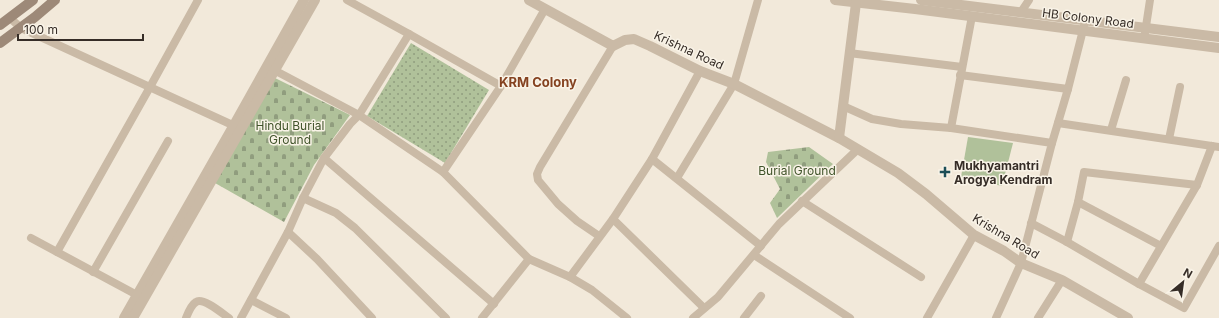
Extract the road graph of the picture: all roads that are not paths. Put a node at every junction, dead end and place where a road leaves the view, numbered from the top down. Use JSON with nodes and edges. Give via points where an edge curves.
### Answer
{"nodes":[{"id":1,"x":33,"y":0,"type":"edge"},
{"id":2,"x":55,"y":0,"type":"edge"},
{"id":3,"x":198,"y":0,"type":"edge"},
{"id":4,"x":304,"y":0,"type":"edge"},
{"id":5,"x":314,"y":0,"type":"edge"},
{"id":6,"x":347,"y":0,"type":"edge"},
{"id":7,"x":529,"y":0,"type":"edge"},
{"id":8,"x":758,"y":0,"type":"edge"},
{"id":9,"x":842,"y":0,"type":"edge"},
{"id":10,"x":921,"y":0,"type":"edge"},
{"id":11,"x":1029,"y":0,"type":"edge"},
{"id":12,"x":1150,"y":0,"type":"edge"},
{"id":13,"x":856,"y":3,"type":"junction"},
{"id":14,"x":545,"y":10,"type":"junction"},
{"id":15,"x":1021,"y":12,"type":"junction"},
{"id":16,"x":972,"y":16,"type":"junction"},
{"id":17,"x":10,"y":18,"type":"junction"},
{"id":18,"x":0,"y":25,"type":"edge"},
{"id":19,"x":1084,"y":25,"type":"junction"},
{"id":20,"x":21,"y":28,"type":"junction"},
{"id":21,"x":1145,"y":33,"type":"junction"},
{"id":22,"x":409,"y":34,"type":"junction"},
{"id":23,"x":1219,"y":37,"type":"edge"},
{"id":24,"x":0,"y":43,"type":"edge"},
{"id":25,"x":614,"y":46,"type":"junction"},
{"id":26,"x":1219,"y":48,"type":"edge"},
{"id":27,"x":849,"y":53,"type":"junction"},
{"id":28,"x":274,"y":70,"type":"junction"},
{"id":29,"x":700,"y":71,"type":"junction"},
{"id":30,"x":961,"y":71,"type":"junction"},
{"id":31,"x":1126,"y":80,"type":"dead end"},
{"id":32,"x":734,"y":84,"type":"junction"},
{"id":33,"x":501,"y":86,"type":"junction"},
{"id":34,"x":1180,"y":87,"type":"dead end"},
{"id":35,"x":150,"y":88,"type":"junction"},
{"id":36,"x":1068,"y":89,"type":"junction"},
{"id":37,"x":842,"y":106,"type":"junction"},
{"id":38,"x":359,"y":115,"type":"junction"},
{"id":39,"x":1058,"y":122,"type":"junction"},
{"id":40,"x":237,"y":127,"type":"junction"},
{"id":41,"x":951,"y":128,"type":"junction"},
{"id":42,"x":1112,"y":130,"type":"junction"},
{"id":43,"x":839,"y":138,"type":"junction"},
{"id":44,"x":1169,"y":140,"type":"junction"},
{"id":45,"x":168,"y":141,"type":"dead end"},
{"id":46,"x":1052,"y":143,"type":"junction"},
{"id":47,"x":1216,"y":147,"type":"edge"},
{"id":48,"x":858,"y":149,"type":"junction"},
{"id":49,"x":324,"y":158,"type":"junction"},
{"id":50,"x":652,"y":158,"type":"junction"},
{"id":51,"x":443,"y":172,"type":"junction"},
{"id":52,"x":677,"y":178,"type":"junction"},
{"id":53,"x":1196,"y":185,"type":"junction"},
{"id":54,"x":303,"y":198,"type":"junction"},
{"id":55,"x":802,"y":201,"type":"junction"},
{"id":56,"x":1078,"y":202,"type":"junction"},
{"id":57,"x":613,"y":219,"type":"junction"},
{"id":58,"x":1031,"y":223,"type":"junction"},
{"id":59,"x":288,"y":232,"type":"junction"},
{"id":60,"x":974,"y":235,"type":"junction"},
{"id":61,"x":600,"y":236,"type":"junction"},
{"id":62,"x":31,"y":238,"type":"dead end"},
{"id":63,"x":1067,"y":242,"type":"junction"},
{"id":64,"x":761,"y":246,"type":"junction"},
{"id":65,"x":1161,"y":246,"type":"junction"},
{"id":66,"x":1219,"y":246,"type":"edge"},
{"id":67,"x":57,"y":252,"type":"junction"},
{"id":68,"x":754,"y":255,"type":"junction"},
{"id":69,"x":529,"y":259,"type":"junction"},
{"id":70,"x":1021,"y":263,"type":"junction"},
{"id":71,"x":93,"y":272,"type":"junction"},
{"id":72,"x":570,"y":277,"type":"junction"},
{"id":73,"x":921,"y":277,"type":"dead end"},
{"id":74,"x":1062,"y":280,"type":"junction"},
{"id":75,"x":1138,"y":284,"type":"junction"},
{"id":76,"x":137,"y":295,"type":"junction"},
{"id":77,"x":761,"y":296,"type":"dead end"},
{"id":78,"x":251,"y":300,"type":"junction"},
{"id":79,"x":494,"y":304,"type":"junction"},
{"id":80,"x":704,"y":308,"type":"junction"},
{"id":81,"x":124,"y":318,"type":"edge"},
{"id":82,"x":133,"y":318,"type":"edge"},
{"id":83,"x":186,"y":318,"type":"edge"},
{"id":84,"x":229,"y":318,"type":"edge"},
{"id":85,"x":241,"y":318,"type":"edge"},
{"id":86,"x":286,"y":318,"type":"edge"},
{"id":87,"x":372,"y":318,"type":"edge"},
{"id":88,"x":446,"y":318,"type":"edge"},
{"id":89,"x":482,"y":318,"type":"edge"},
{"id":90,"x":627,"y":318,"type":"edge"},
{"id":91,"x":693,"y":318,"type":"edge"},
{"id":92,"x":744,"y":318,"type":"edge"},
{"id":93,"x":850,"y":318,"type":"edge"},
{"id":94,"x":927,"y":318,"type":"edge"},
{"id":95,"x":996,"y":318,"type":"edge"},
{"id":96,"x":1038,"y":318,"type":"edge"},
{"id":97,"x":1128,"y":318,"type":"edge"}],
"edges":[{"from":1,"to":17,"type":"main road"},
{"from":2,"to":20,"type":"main road"},
{"from":3,"to":35,"type":"street"},
{"from":4,"to":40,"type":"street"},
{"from":5,"to":28,"type":"street"},
{"from":6,"to":22,"type":"street"},
{"from":7,"to":14,"type":"street"},
{"from":8,"to":32,"type":"street"},
{"from":9,"to":13,"type":"street","name":"HB Colony Road"},
{"from":10,"to":15,"type":"street"},
{"from":11,"to":15,"type":"street"},
{"from":12,"to":21,"type":"street"},
{"from":13,"to":16,"type":"street","name":"HB Colony Road"},
{"from":13,"to":27,"type":"street"},
{"from":14,"to":25,"type":"street"},
{"from":14,"to":33,"type":"street"},
{"from":15,"to":19,"type":"street"},
{"from":16,"to":19,"type":"street","name":"HB Colony Road"},
{"from":16,"to":30,"type":"street"},
{"from":17,"to":18,"type":"main road"},
{"from":17,"to":20,"type":"street"},
{"from":19,"to":21,"type":"street","name":"HB Colony Road"},
{"from":19,"to":36,"type":"street"},
{"from":20,"to":24,"type":"main road"},
{"from":20,"to":35,"type":"street"},
{"from":21,"to":23,"type":"street"},
{"from":21,"to":26,"type":"street","name":"HB Colony Road"},
{"from":22,"to":33,"type":"street"},
{"from":22,"to":38,"type":"street"},
{"from":25,"to":29,"type":"street","name":"Krishna Road","via":[[625,40],[634,39]]},
{"from":25,"to":61,"type":"street","via":[[537,174],[538,180],[558,204],[577,221]]},
{"from":27,"to":30,"type":"street"},
{"from":27,"to":37,"type":"street"},
{"from":28,"to":38,"type":"street"},
{"from":28,"to":40,"type":"street"},
{"from":29,"to":32,"type":"street","name":"Krishna Road"},
{"from":29,"to":50,"type":"street"},
{"from":30,"to":36,"type":"street"},
{"from":30,"to":41,"type":"street"},
{"from":31,"to":42,"type":"street"},
{"from":32,"to":43,"type":"street","name":"Krishna Road"},
{"from":32,"to":52,"type":"street"},
{"from":33,"to":51,"type":"street"},
{"from":34,"to":44,"type":"street"},
{"from":35,"to":40,"type":"street"},
{"from":35,"to":67,"type":"street"},
{"from":36,"to":39,"type":"street"},
{"from":37,"to":41,"type":"street","via":[[872,119]]},
{"from":37,"to":43,"type":"street"},
{"from":38,"to":49,"type":"street"},
{"from":38,"to":51,"type":"street"},
{"from":39,"to":42,"type":"street"},
{"from":39,"to":46,"type":"street"},
{"from":40,"to":76,"type":"street"},
{"from":40,"to":82,"type":"street"},
{"from":41,"to":46,"type":"street"},
{"from":42,"to":44,"type":"street"},
{"from":43,"to":48,"type":"street","name":"Krishna Road"},
{"from":44,"to":47,"type":"street"},
{"from":45,"to":71,"type":"street"},
{"from":46,"to":58,"type":"street"},
{"from":47,"to":53,"type":"street"},
{"from":48,"to":55,"type":"street"},
{"from":48,"to":60,"type":"street","name":"Krishna Road","via":[[898,173]]},
{"from":49,"to":54,"type":"street"},
{"from":49,"to":79,"type":"street"},
{"from":50,"to":52,"type":"street"},
{"from":50,"to":57,"type":"street"},
{"from":51,"to":69,"type":"street"},
{"from":52,"to":64,"type":"street"},
{"from":53,"to":56,"type":"street","via":[[1084,172]]},
{"from":53,"to":65,"type":"street"},
{"from":54,"to":59,"type":"street"},
{"from":54,"to":88,"type":"street","via":[[336,213],[355,228]]},
{"from":55,"to":64,"type":"street"},
{"from":55,"to":73,"type":"street"},
{"from":56,"to":63,"type":"street"},
{"from":56,"to":65,"type":"street"},
{"from":57,"to":61,"type":"street"},
{"from":57,"to":80,"type":"street"},
{"from":58,"to":63,"type":"street"},
{"from":58,"to":70,"type":"street"},
{"from":59,"to":78,"type":"street"},
{"from":59,"to":87,"type":"street"},
{"from":60,"to":70,"type":"street","name":"Krishna Road"},
{"from":60,"to":94,"type":"street"},
{"from":61,"to":72,"type":"street"},
{"from":62,"to":67,"type":"street"},
{"from":63,"to":75,"type":"street"},
{"from":64,"to":68,"type":"street"},
{"from":65,"to":75,"type":"street"},
{"from":66,"to":75,"type":"street","via":[[1184,308]]},
{"from":67,"to":71,"type":"street"},
{"from":68,"to":80,"type":"street","via":[[718,297]]},
{"from":68,"to":93,"type":"street"},
{"from":69,"to":72,"type":"street"},
{"from":69,"to":79,"type":"street"},
{"from":70,"to":74,"type":"street","name":"Krishna Road"},
{"from":70,"to":95,"type":"street"},
{"from":71,"to":76,"type":"street"},
{"from":72,"to":90,"type":"street","via":[[592,290]]},
{"from":74,"to":96,"type":"street"},
{"from":74,"to":97,"type":"street","name":"Krishna Road"},
{"from":76,"to":81,"type":"street"},
{"from":77,"to":92,"type":"street"},
{"from":78,"to":85,"type":"street"},
{"from":78,"to":86,"type":"street"},
{"from":79,"to":89,"type":"street"},
{"from":80,"to":91,"type":"street"},
{"from":83,"to":84,"type":"street","via":[[198,300]]}]}
